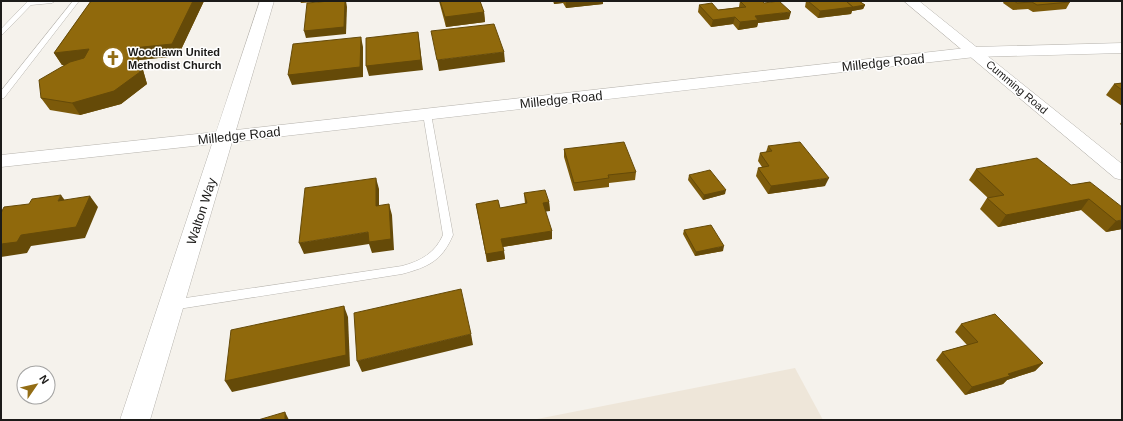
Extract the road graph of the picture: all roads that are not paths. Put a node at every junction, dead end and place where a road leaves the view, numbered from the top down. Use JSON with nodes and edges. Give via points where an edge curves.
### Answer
{"nodes":[{"id":1,"x":52,"y":1,"type":"edge"},
{"id":2,"x":76,"y":1,"type":"edge"},
{"id":3,"x":267,"y":1,"type":"edge"},
{"id":4,"x":912,"y":1,"type":"edge"},
{"id":5,"x":30,"y":2,"type":"edge"},
{"id":6,"x":1,"y":33,"type":"edge"},
{"id":7,"x":1122,"y":48,"type":"edge"},
{"id":8,"x":975,"y":52,"type":"junction"},
{"id":9,"x":1,"y":96,"type":"edge"},
{"id":10,"x":427,"y":114,"type":"junction"},
{"id":11,"x":224,"y":137,"type":"junction"},
{"id":12,"x":1,"y":161,"type":"edge"},
{"id":13,"x":1122,"y":174,"type":"edge"},
{"id":14,"x":171,"y":305,"type":"junction"},
{"id":15,"x":134,"y":420,"type":"edge"}],
"edges":[{"from":1,"to":5,"type":"lane"},
{"from":2,"to":9,"type":"lane"},
{"from":3,"to":11,"type":"street","name":"Walton Way"},
{"from":4,"to":8,"type":"street","name":"Cumming Road"},
{"from":5,"to":6,"type":"lane"},
{"from":7,"to":8,"type":"street","name":"Milledge Road"},
{"from":8,"to":10,"type":"street","name":"Milledge Road"},
{"from":8,"to":13,"type":"street","name":"Cumming Road"},
{"from":10,"to":11,"type":"street","name":"Milledge Road"},
{"from":10,"to":14,"type":"lane","via":[[448,235],[444,245],[434,256],[421,264],[402,270]]},
{"from":11,"to":12,"type":"street","name":"Milledge Road"},
{"from":11,"to":14,"type":"street","name":"Walton Way"},
{"from":14,"to":15,"type":"street","name":"Walton Way"}]}
